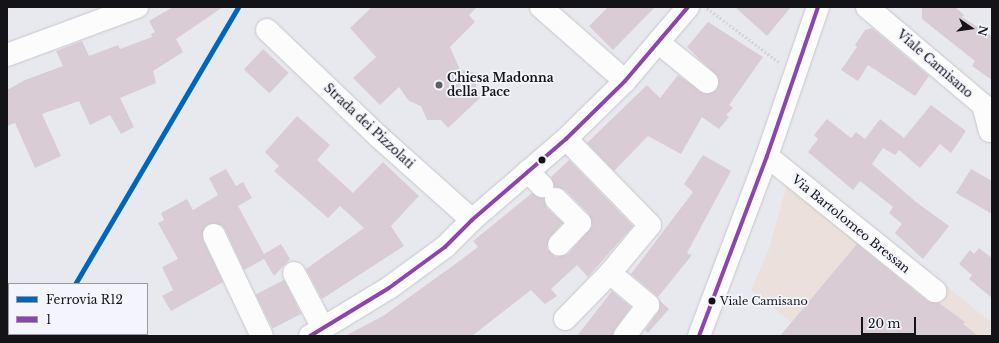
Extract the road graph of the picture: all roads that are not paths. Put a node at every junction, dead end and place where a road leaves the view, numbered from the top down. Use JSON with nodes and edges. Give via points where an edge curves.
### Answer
{"nodes":[{"id":1,"x":137,"y":7,"type":"edge"},
{"id":2,"x":541,"y":7,"type":"edge"},
{"id":3,"x":688,"y":7,"type":"edge"},
{"id":4,"x":818,"y":7,"type":"edge"},
{"id":5,"x":867,"y":7,"type":"edge"},
{"id":6,"x":267,"y":30,"type":"dead end"},
{"id":7,"x":659,"y":44,"type":"junction"},
{"id":8,"x":7,"y":55,"type":"edge"},
{"id":9,"x":625,"y":81,"type":"junction"},
{"id":10,"x":707,"y":82,"type":"dead end"},
{"id":11,"x":990,"y":131,"type":"dead end"},
{"id":12,"x":566,"y":139,"type":"junction"},
{"id":13,"x":767,"y":156,"type":"junction"},
{"id":14,"x":542,"y":185,"type":"junction"},
{"id":15,"x":472,"y":220,"type":"junction"},
{"id":16,"x":214,"y":235,"type":"dead end"},
{"id":17,"x":559,"y":246,"type":"dead end"},
{"id":18,"x":294,"y":273,"type":"dead end"},
{"id":19,"x":610,"y":273,"type":"junction"},
{"id":20,"x":935,"y":291,"type":"dead end"},
{"id":21,"x":565,"y":319,"type":"dead end"},
{"id":22,"x":316,"y":332,"type":"edge"},
{"id":23,"x":262,"y":336,"type":"edge"},
{"id":24,"x":625,"y":336,"type":"edge"},
{"id":25,"x":699,"y":336,"type":"edge"}],
"edges":[{"from":1,"to":8,"type":"street"},
{"from":2,"to":9,"type":"street"},
{"from":3,"to":7,"type":"street"},
{"from":4,"to":13,"type":"street"},
{"from":5,"to":11,"type":"street","name":"Viale Camisano","via":[[983,105]]},
{"from":6,"to":15,"type":"street","name":"Strada dei Pizzolati","via":[[378,136]]},
{"from":7,"to":9,"type":"street"},
{"from":7,"to":10,"type":"street"},
{"from":9,"to":12,"type":"street"},
{"from":12,"to":14,"type":"street"},
{"from":12,"to":19,"type":"street","via":[[650,225]]},
{"from":13,"to":20,"type":"street","name":"Via Bartolomeo Bressan"},
{"from":13,"to":25,"type":"street"},
{"from":14,"to":15,"type":"street"},
{"from":14,"to":17,"type":"street","via":[[580,223]]},
{"from":15,"to":22,"type":"street","via":[[445,247],[414,270]]},
{"from":16,"to":23,"type":"street"},
{"from":18,"to":22,"type":"street"},
{"from":19,"to":21,"type":"street"},
{"from":19,"to":24,"type":"street","via":[[648,305]]}]}
